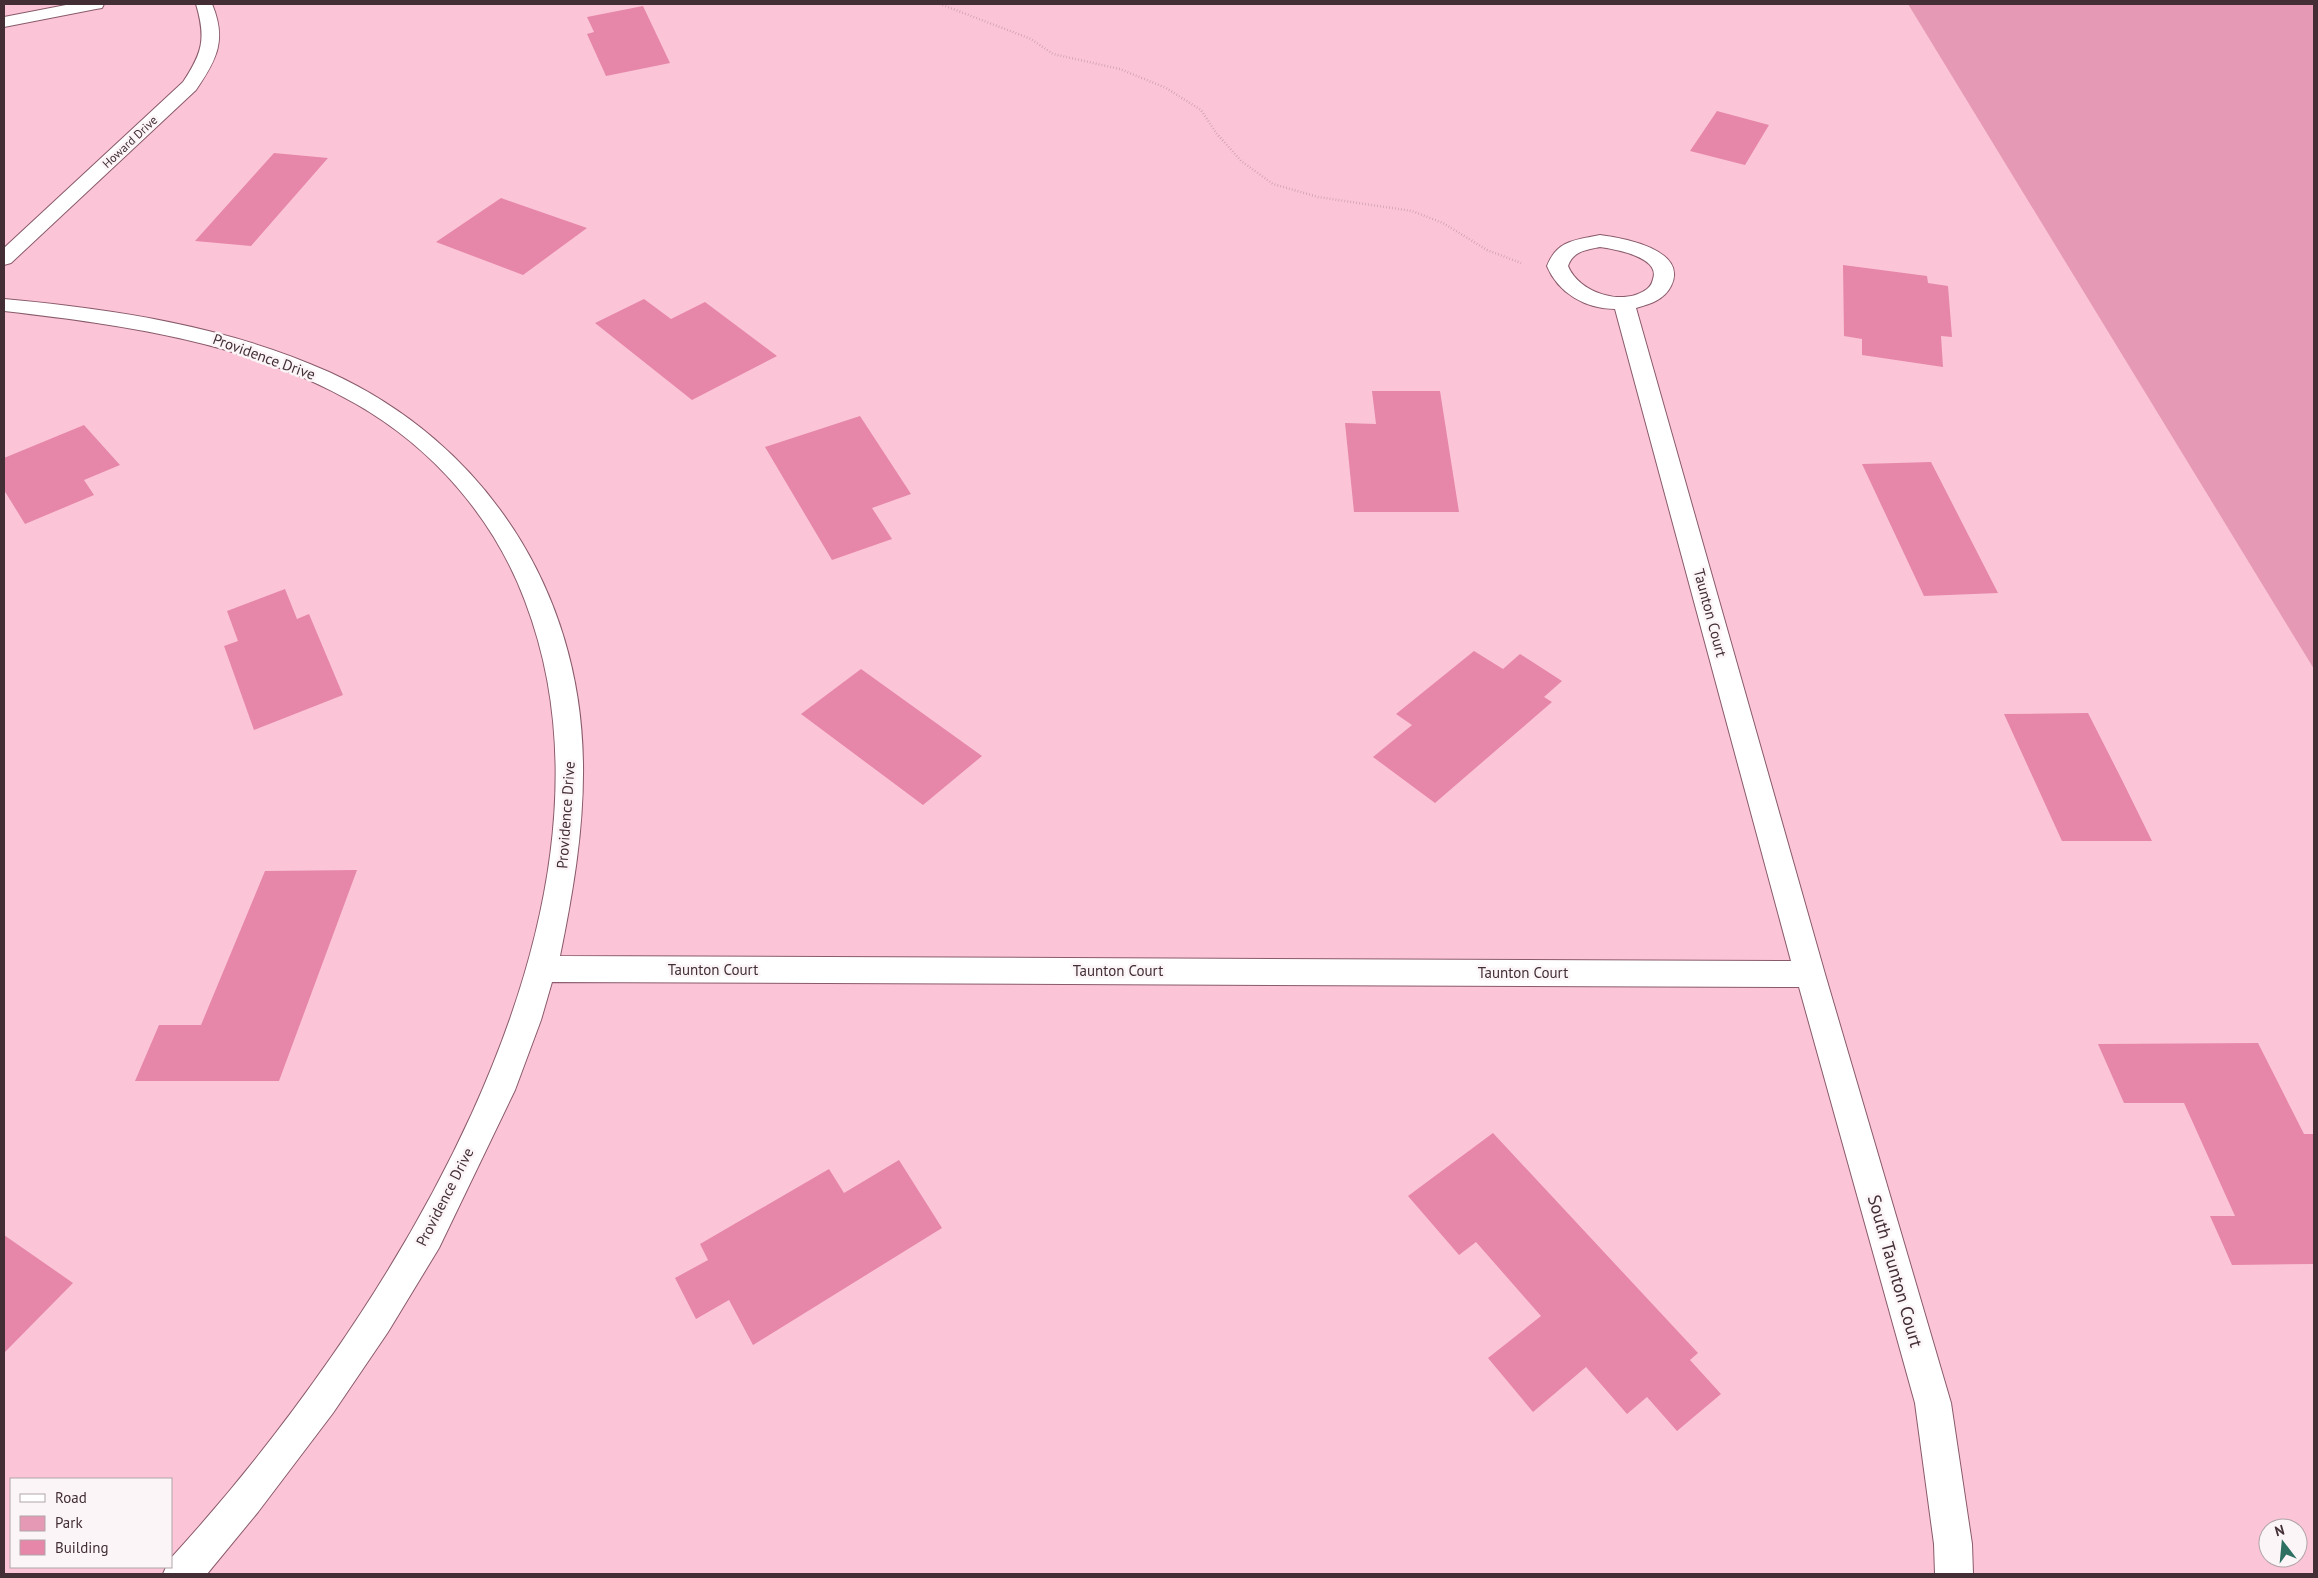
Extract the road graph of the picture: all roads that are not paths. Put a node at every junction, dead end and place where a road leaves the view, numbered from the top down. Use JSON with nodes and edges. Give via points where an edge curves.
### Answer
{"nodes":[{"id":1,"x":29,"y":4,"type":"edge"},
{"id":2,"x":96,"y":4,"type":"edge"},
{"id":3,"x":204,"y":4,"type":"edge"},
{"id":4,"x":4,"y":9,"type":"edge"},
{"id":5,"x":4,"y":22,"type":"edge"},
{"id":6,"x":4,"y":259,"type":"edge"},
{"id":7,"x":1624,"y":303,"type":"junction"},
{"id":8,"x":4,"y":305,"type":"edge"},
{"id":9,"x":542,"y":969,"type":"junction"},
{"id":10,"x":1810,"y":974,"type":"junction"},
{"id":11,"x":182,"y":1574,"type":"edge"},
{"id":12,"x":1954,"y":1574,"type":"edge"}],
"edges":[{"from":1,"to":4,"type":"street"},
{"from":2,"to":5,"type":"street"},
{"from":3,"to":6,"type":"street","name":"Howard Drive","via":[[214,38],[208,60],[190,86]]},
{"from":7,"to":7,"type":"street","via":[[1642,300],[1657,292],[1664,283],[1664,272],[1646,252],[1618,242],[1585,243],[1571,248],[1560,259],[1558,269],[1563,281],[1574,291],[1590,298]]},
{"from":7,"to":10,"type":"street","name":"Taunton Court"},
{"from":8,"to":9,"type":"street","name":"Providence Drive","via":[[162,326],[228,341],[301,367],[366,399],[423,440],[467,481],[509,537],[537,594],[562,678],[570,765],[564,864]]},
{"from":9,"to":10,"type":"street","name":"Taunton Court"},
{"from":9,"to":11,"type":"street","name":"Providence Drive","via":[[503,1080],[429,1234],[335,1382],[214,1539]]},
{"from":10,"to":12,"type":"street","name":"South Taunton Court","via":[[1933,1403],[1953,1544]]}]}
